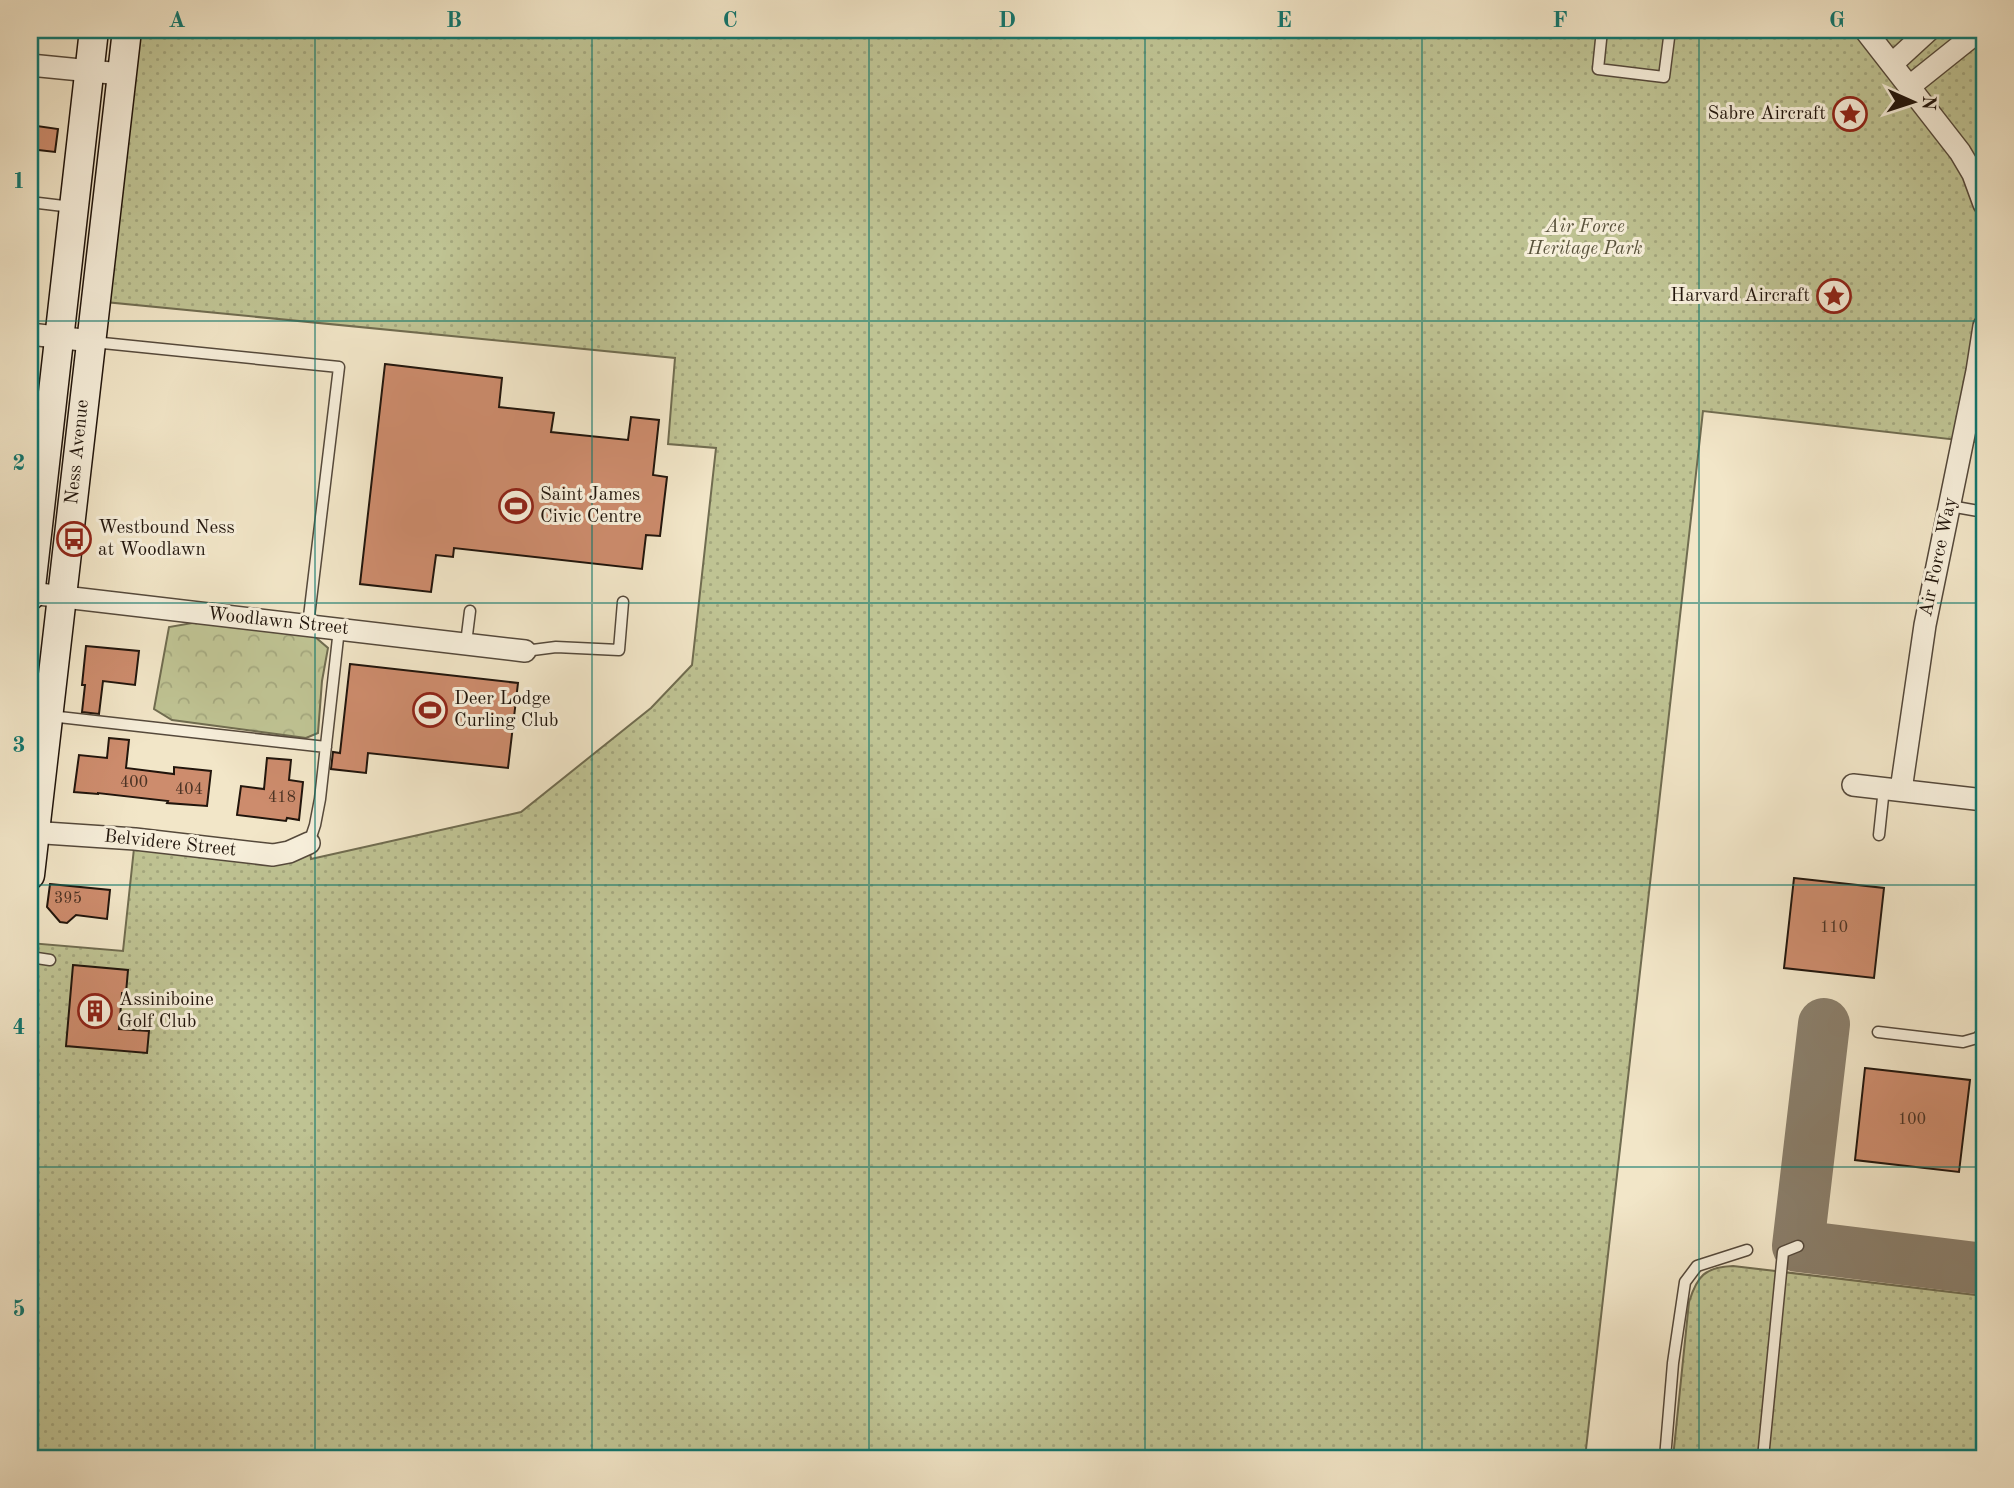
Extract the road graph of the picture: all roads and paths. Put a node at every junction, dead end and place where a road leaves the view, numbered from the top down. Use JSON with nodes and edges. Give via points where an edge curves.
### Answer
{"nodes":[{"id":1,"x":94,"y":30,"type":"edge"},
{"id":2,"x":127,"y":30,"type":"edge"},
{"id":3,"x":1602,"y":30,"type":"edge"},
{"id":4,"x":1670,"y":30,"type":"edge"},
{"id":5,"x":1865,"y":30,"type":"edge"},
{"id":6,"x":1929,"y":30,"type":"edge"},
{"id":7,"x":1980,"y":30,"type":"edge"},
{"id":8,"x":1892,"y":64,"type":"junction"},
{"id":9,"x":30,"y":65,"type":"edge"},
{"id":10,"x":90,"y":71,"type":"junction"},
{"id":11,"x":121,"y":74,"type":"junction"},
{"id":12,"x":1910,"y":86,"type":"junction"},
{"id":13,"x":30,"y":202,"type":"edge"},
{"id":14,"x":1984,"y":204,"type":"edge"},
{"id":15,"x":75,"y":208,"type":"junction"},
{"id":16,"x":1984,"y":326,"type":"edge"},
{"id":17,"x":30,"y":334,"type":"edge"},
{"id":18,"x":60,"y":338,"type":"junction"},
{"id":19,"x":91,"y":341,"type":"junction"},
{"id":20,"x":37,"y":474,"type":"edge"},
{"id":21,"x":1950,"y":506,"type":"junction"},
{"id":22,"x":1984,"y":512,"type":"edge"},
{"id":23,"x":30,"y":594,"type":"edge"},
{"id":24,"x":62,"y":598,"type":"junction"},
{"id":25,"x":623,"y":602,"type":"dead end"},
{"id":26,"x":470,"y":611,"type":"dead end"},
{"id":27,"x":308,"y":625,"type":"junction"},
{"id":28,"x":339,"y":629,"type":"junction"},
{"id":29,"x":466,"y":643,"type":"junction"},
{"id":30,"x":525,"y":651,"type":"joint"},
{"id":31,"x":48,"y":716,"type":"junction"},
{"id":32,"x":326,"y":747,"type":"junction"},
{"id":33,"x":1853,"y":785,"type":"dead end"},
{"id":34,"x":1892,"y":789,"type":"junction"},
{"id":35,"x":1984,"y":800,"type":"edge"},
{"id":36,"x":32,"y":832,"type":"edge"},
{"id":37,"x":1879,"y":835,"type":"dead end"},
{"id":38,"x":309,"y":843,"type":"joint"},
{"id":39,"x":30,"y":875,"type":"edge"},
{"id":40,"x":30,"y":957,"type":"edge"},
{"id":41,"x":50,"y":960,"type":"dead end"},
{"id":42,"x":1878,"y":1031,"type":"dead end"},
{"id":43,"x":1984,"y":1031,"type":"edge"},
{"id":44,"x":1798,"y":1246,"type":"dead end"},
{"id":45,"x":1746,"y":1250,"type":"dead end"},
{"id":46,"x":1665,"y":1458,"type":"edge"},
{"id":47,"x":1763,"y":1458,"type":"edge"}],
"edges":[{"from":1,"to":10,"type":"main road","name":"Ness Avenue"},
{"from":2,"to":11,"type":"main road","name":"Ness Avenue"},
{"from":3,"to":4,"type":"lane","via":[[1598,69],[1664,77]]},
{"from":5,"to":8,"type":"street"},
{"from":6,"to":8,"type":"street"},
{"from":7,"to":12,"type":"street"},
{"from":8,"to":12,"type":"street"},
{"from":9,"to":10,"type":"street"},
{"from":10,"to":11,"type":"street"},
{"from":10,"to":15,"type":"main road","name":"Ness Avenue"},
{"from":11,"to":19,"type":"main road","name":"Ness Avenue"},
{"from":12,"to":14,"type":"street","via":[[1960,152]]},
{"from":13,"to":15,"type":"lane"},
{"from":15,"to":18,"type":"main road","name":"Ness Avenue"},
{"from":16,"to":21,"type":"street","name":"Air Force Way"},
{"from":17,"to":18,"type":"street"},
{"from":18,"to":19,"type":"street"},
{"from":18,"to":20,"type":"main road","name":"Ness Avenue"},
{"from":19,"to":24,"type":"main road","name":"Ness Avenue"},
{"from":19,"to":27,"type":"lane","via":[[339,367]]},
{"from":20,"to":23,"type":"main road","name":"Ness Avenue"},
{"from":21,"to":22,"type":"lane"},
{"from":21,"to":34,"type":"street","name":"Air Force Way"},
{"from":23,"to":24,"type":"street","name":"Woodlawn Street"},
{"from":24,"to":27,"type":"street","name":"Woodlawn Street"},
{"from":24,"to":31,"type":"main road","name":"Ness Avenue"},
{"from":25,"to":30,"type":"lane","via":[[619,650],[556,647]]},
{"from":26,"to":29,"type":"lane"},
{"from":27,"to":28,"type":"street","name":"Woodlawn Street"},
{"from":28,"to":29,"type":"street","name":"Woodlawn Street"},
{"from":28,"to":32,"type":"lane"},
{"from":29,"to":30,"type":"street","name":"Woodlawn Street"},
{"from":31,"to":32,"type":"lane"},
{"from":31,"to":36,"type":"main road","name":"Ness Avenue"},
{"from":32,"to":38,"type":"lane"},
{"from":33,"to":34,"type":"street"},
{"from":34,"to":35,"type":"street"},
{"from":34,"to":37,"type":"lane"},
{"from":36,"to":38,"type":"street","name":"Belvidere Street","via":[[273,855]]},
{"from":36,"to":39,"type":"main road","name":"Ness Avenue"},
{"from":40,"to":41,"type":"lane"},
{"from":42,"to":43,"type":"lane","via":[[1964,1042]]},
{"from":44,"to":47,"type":"lane","via":[[1783,1252]]},
{"from":45,"to":46,"type":"lane","via":[[1697,1266],[1685,1282]]}]}
